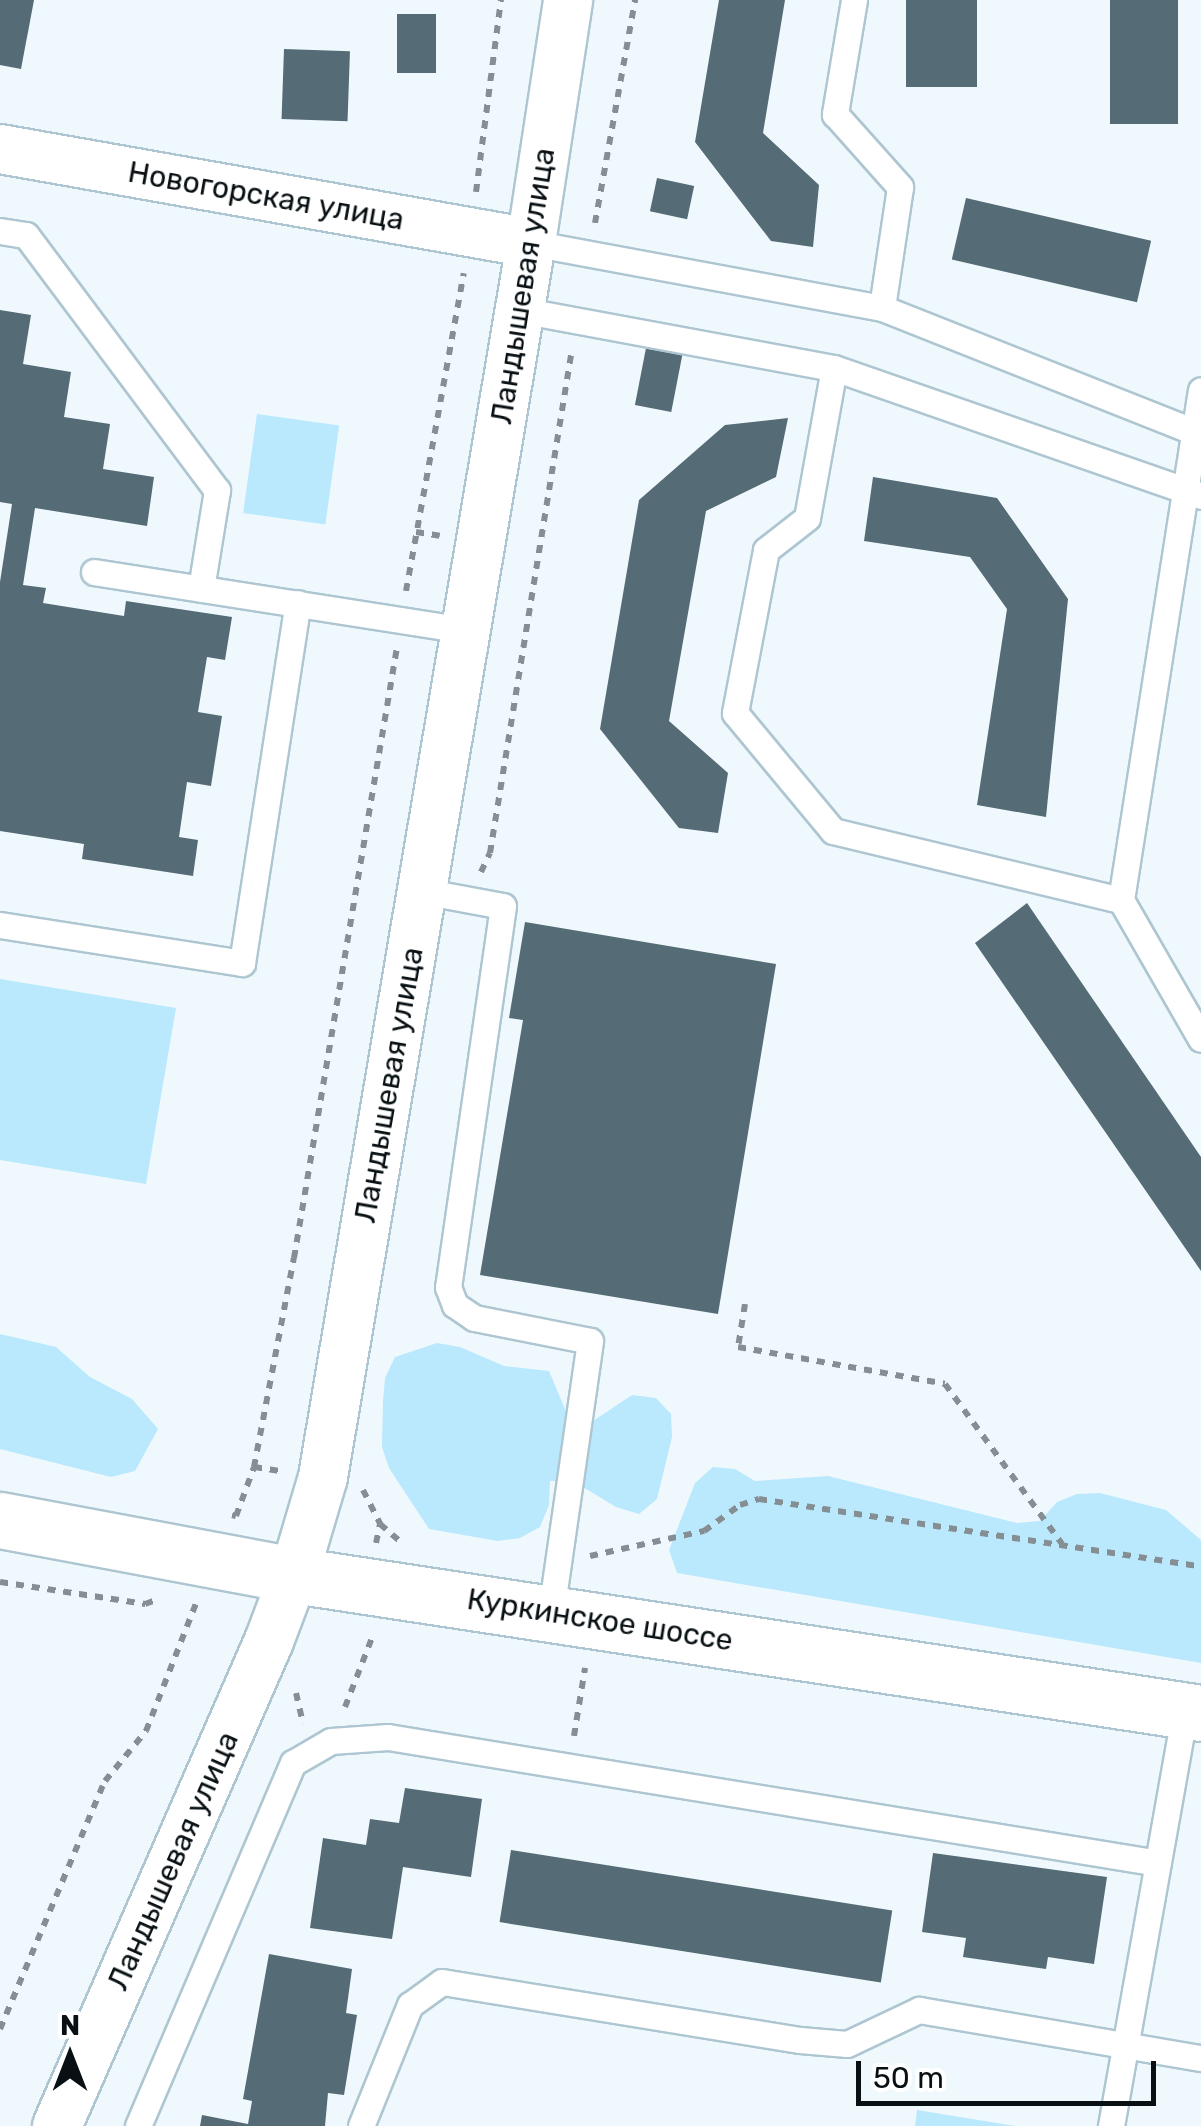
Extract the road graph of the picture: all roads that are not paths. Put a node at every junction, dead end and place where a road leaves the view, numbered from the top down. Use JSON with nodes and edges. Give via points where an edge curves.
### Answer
{"nodes":[{"id":1,"x":568,"y":0,"type":"edge"},
{"id":2,"x":854,"y":0,"type":"edge"},
{"id":3,"x":0,"y":149,"type":"edge"},
{"id":4,"x":0,"y":231,"type":"edge"},
{"id":5,"x":531,"y":243,"type":"junction"},
{"id":6,"x":882,"y":308,"type":"junction"},
{"id":7,"x":520,"y":310,"type":"junction"},
{"id":8,"x":834,"y":368,"type":"junction"},
{"id":9,"x":1201,"y":390,"type":"edge"},
{"id":10,"x":1199,"y":433,"type":"edge"},
{"id":11,"x":1194,"y":494,"type":"edge"},
{"id":12,"x":94,"y":572,"type":"dead end"},
{"id":13,"x":201,"y":589,"type":"junction"},
{"id":14,"x":298,"y":604,"type":"junction"},
{"id":15,"x":466,"y":630,"type":"junction"},
{"id":16,"x":422,"y":891,"type":"junction"},
{"id":17,"x":1121,"y":900,"type":"junction"},
{"id":18,"x":0,"y":925,"type":"edge"},
{"id":19,"x":1201,"y":1039,"type":"edge"},
{"id":20,"x":0,"y":1520,"type":"edge"},
{"id":21,"x":294,"y":1574,"type":"junction"},
{"id":22,"x":553,"y":1591,"type":"junction"},
{"id":23,"x":1193,"y":1712,"type":"edge"},
{"id":24,"x":1158,"y":1863,"type":"junction"},
{"id":25,"x":1125,"y":2045,"type":"junction"},
{"id":26,"x":1201,"y":2058,"type":"edge"},
{"id":27,"x":58,"y":2126,"type":"edge"},
{"id":28,"x":138,"y":2126,"type":"edge"},
{"id":29,"x":361,"y":2126,"type":"edge"},
{"id":30,"x":1111,"y":2126,"type":"edge"}],
"edges":[{"from":1,"to":5,"type":"street","name":"Ландышевая улица"},
{"from":2,"to":6,"type":"lane","via":[[835,114],[900,187]]},
{"from":3,"to":5,"type":"street","name":"Новогорская улица"},
{"from":4,"to":13,"type":"lane","via":[[26,235],[217,490]]},
{"from":5,"to":6,"type":"lane"},
{"from":5,"to":7,"type":"street","name":"Ландышевая улица"},
{"from":6,"to":10,"type":"lane"},
{"from":7,"to":8,"type":"lane"},
{"from":7,"to":15,"type":"street","name":"Ландышевая улица"},
{"from":8,"to":11,"type":"lane"},
{"from":8,"to":17,"type":"lane","via":[[806,518],[766,550],[735,713],[833,831]]},
{"from":9,"to":10,"type":"lane"},
{"from":10,"to":11,"type":"lane"},
{"from":11,"to":17,"type":"lane"},
{"from":12,"to":13,"type":"lane"},
{"from":13,"to":14,"type":"lane"},
{"from":14,"to":15,"type":"lane"},
{"from":14,"to":18,"type":"lane","via":[[242,963]]},
{"from":15,"to":16,"type":"street","name":"Ландышевая улица"},
{"from":16,"to":21,"type":"street","name":"Ландышевая улица","via":[[322,1477]]},
{"from":16,"to":22,"type":"lane","via":[[504,906],[448,1287],[455,1305],[474,1318],[590,1341]]},
{"from":17,"to":19,"type":"lane"},
{"from":20,"to":21,"type":"main road","name":"Куркинское шоссе"},
{"from":21,"to":22,"type":"main road","name":"Куркинское шоссе"},
{"from":21,"to":27,"type":"street","name":"Ландышевая улица"},
{"from":22,"to":23,"type":"main road","name":"Куркинское шоссе"},
{"from":23,"to":24,"type":"lane"},
{"from":24,"to":25,"type":"lane"},
{"from":24,"to":28,"type":"lane","via":[[388,1737],[321,1747],[293,1763]]},
{"from":25,"to":26,"type":"lane"},
{"from":25,"to":29,"type":"lane","via":[[919,2010],[846,2044],[800,2040],[442,1982],[410,2005]]},
{"from":25,"to":30,"type":"lane"}]}
